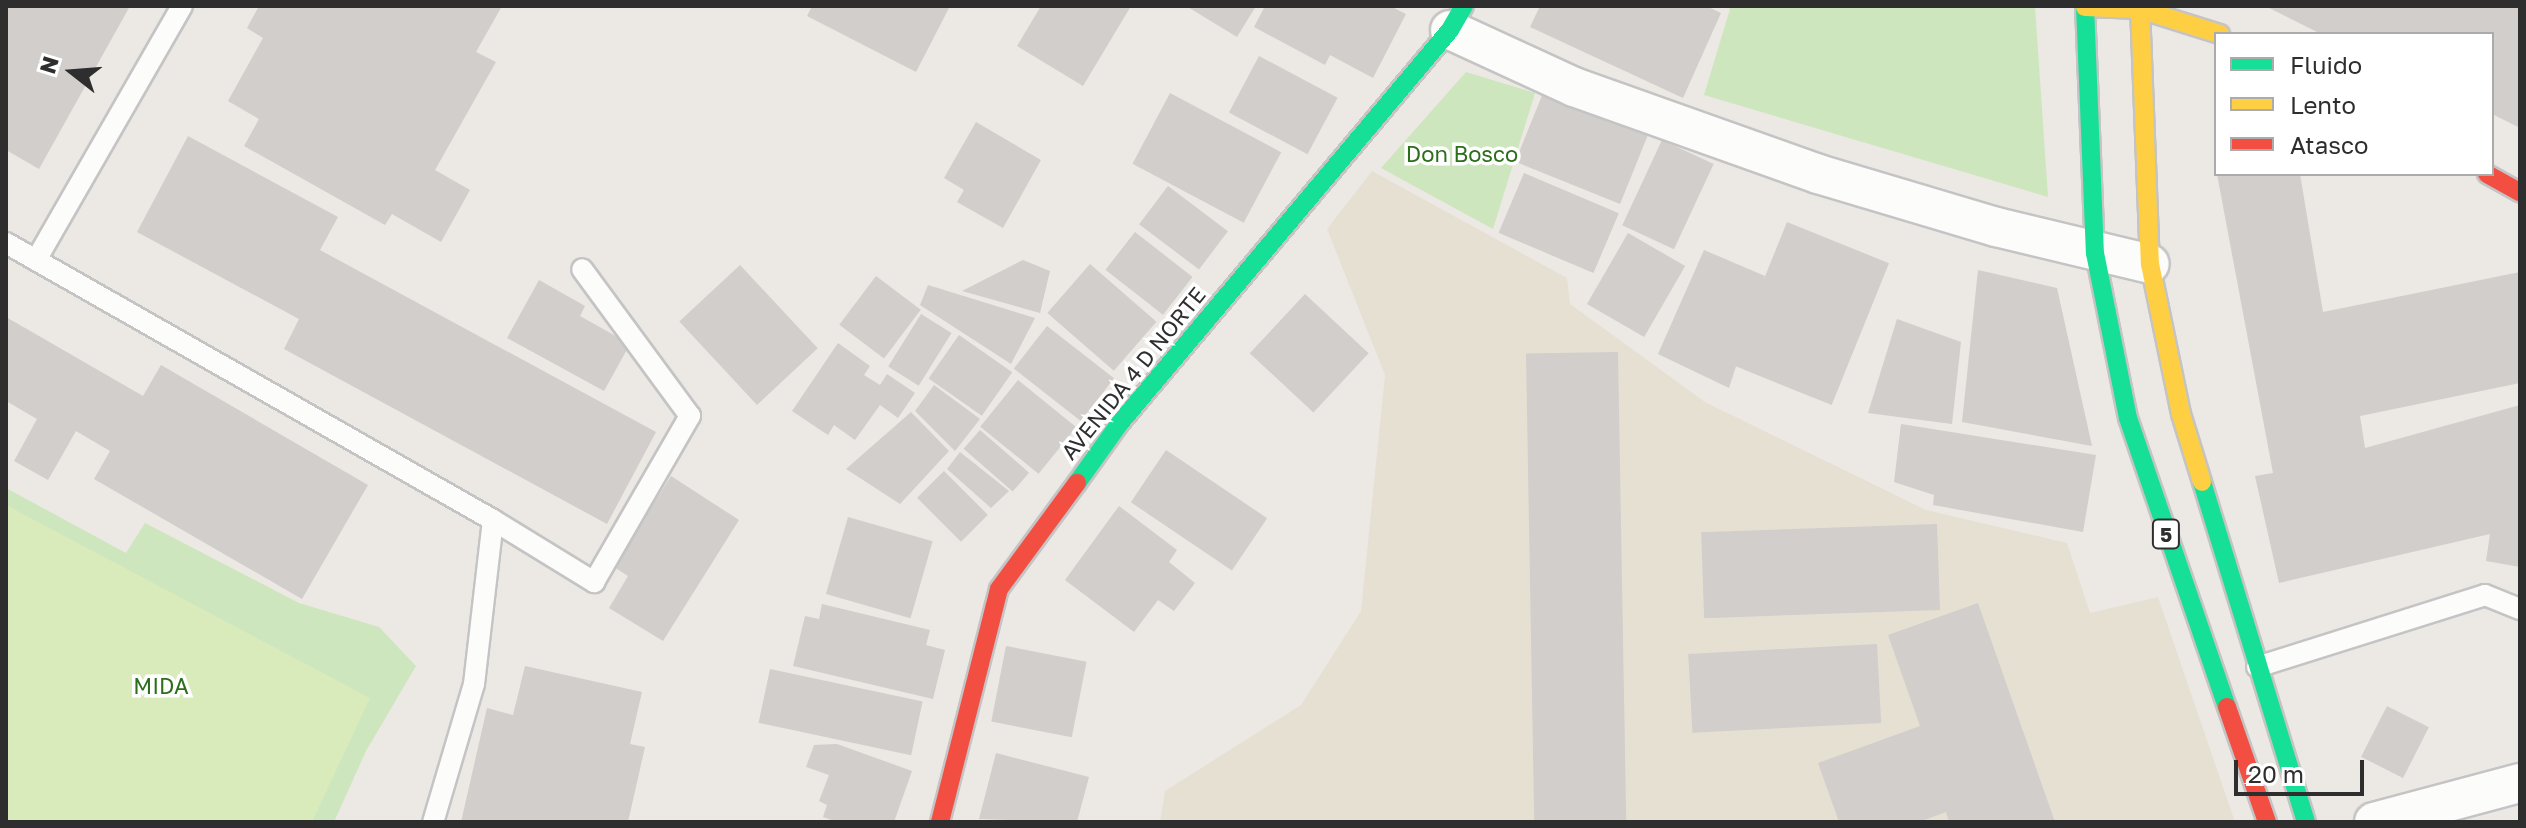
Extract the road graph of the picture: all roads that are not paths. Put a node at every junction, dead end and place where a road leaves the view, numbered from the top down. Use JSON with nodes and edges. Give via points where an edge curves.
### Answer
{"nodes":[{"id":1,"x":182,"y":6,"type":"edge"},
{"id":2,"x":2085,"y":6,"type":"edge"},
{"id":3,"x":2140,"y":8,"type":"edge"},
{"id":4,"x":1457,"y":18,"type":"edge"},
{"id":5,"x":2214,"y":32,"type":"edge"},
{"id":6,"x":2491,"y":176,"type":"edge"},
{"id":7,"x":2520,"y":192,"type":"edge"},
{"id":8,"x":6,"y":243,"type":"edge"},
{"id":9,"x":2095,"y":253,"type":"junction"},
{"id":10,"x":36,"y":260,"type":"junction"},
{"id":11,"x":2150,"y":264,"type":"junction"},
{"id":12,"x":582,"y":269,"type":"dead end"},
{"id":13,"x":493,"y":520,"type":"junction"},
{"id":14,"x":2520,"y":609,"type":"edge"},
{"id":15,"x":2257,"y":667,"type":"junction"},
{"id":16,"x":2520,"y":783,"type":"edge"},
{"id":17,"x":433,"y":822,"type":"edge"},
{"id":18,"x":940,"y":822,"type":"edge"},
{"id":19,"x":2267,"y":822,"type":"edge"},
{"id":20,"x":2306,"y":822,"type":"edge"},
{"id":21,"x":2374,"y":822,"type":"edge"}],
"edges":[{"from":1,"to":10,"type":"lane"},
{"from":2,"to":3,"type":"main road"},
{"from":2,"to":9,"type":"main road","number":"5"},
{"from":3,"to":5,"type":"main road"},
{"from":3,"to":11,"type":"main road","number":"5"},
{"from":4,"to":9,"type":"street","via":[[1574,87],[1818,174]]},
{"from":4,"to":18,"type":"main road","name":"AVENIDA 4 D NORTE","via":[[1120,423],[999,589]]},
{"from":6,"to":7,"type":"main road"},
{"from":8,"to":10,"type":"lane"},
{"from":9,"to":11,"type":"street"},
{"from":9,"to":19,"type":"main road","number":"5","via":[[2128,418]]},
{"from":10,"to":13,"type":"lane"},
{"from":11,"to":15,"type":"main road","number":"5","via":[[2181,414]]},
{"from":12,"to":13,"type":"lane","via":[[690,416],[594,582]]},
{"from":13,"to":17,"type":"lane","via":[[474,684]]},
{"from":14,"to":15,"type":"lane","via":[[2485,595]]},
{"from":15,"to":20,"type":"main road","number":"5"},
{"from":16,"to":21,"type":"street"}]}
